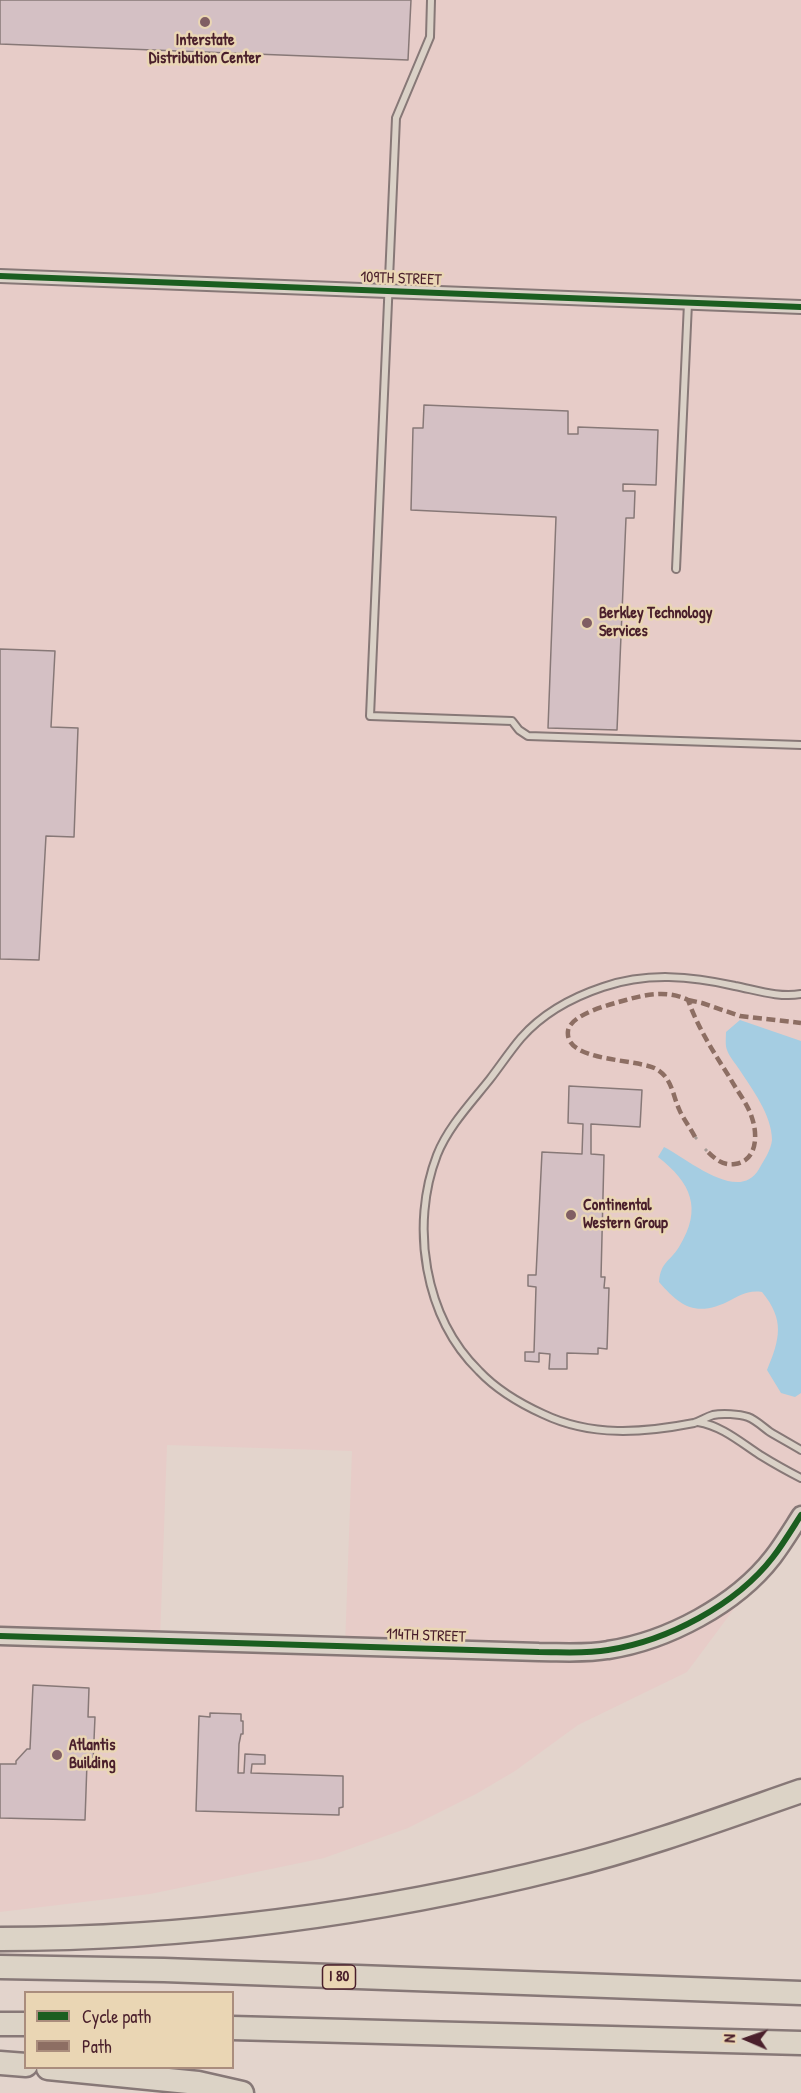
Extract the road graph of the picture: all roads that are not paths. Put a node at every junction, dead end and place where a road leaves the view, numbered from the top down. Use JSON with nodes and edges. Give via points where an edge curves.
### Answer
{"nodes":[{"id":1,"x":431,"y":0,"type":"edge"},
{"id":2,"x":0,"y":276,"type":"edge"},
{"id":3,"x":388,"y":292,"type":"junction"},
{"id":4,"x":688,"y":303,"type":"junction"},
{"id":5,"x":801,"y":307,"type":"edge"},
{"id":6,"x":676,"y":569,"type":"dead end"},
{"id":7,"x":801,"y":745,"type":"edge"},
{"id":8,"x":801,"y":994,"type":"edge"},
{"id":9,"x":698,"y":1422,"type":"junction"},
{"id":10,"x":801,"y":1450,"type":"edge"},
{"id":11,"x":801,"y":1478,"type":"edge"},
{"id":12,"x":801,"y":1515,"type":"edge"},
{"id":13,"x":0,"y":1636,"type":"edge"},
{"id":14,"x":801,"y":1791,"type":"edge"},
{"id":15,"x":0,"y":1939,"type":"edge"},
{"id":16,"x":0,"y":1967,"type":"edge"},
{"id":17,"x":801,"y":1984,"type":"edge"},
{"id":18,"x":678,"y":1990,"type":"junction"},
{"id":19,"x":801,"y":1993,"type":"edge"},
{"id":20,"x":0,"y":2024,"type":"edge"},
{"id":21,"x":24,"y":2024,"type":"edge"},
{"id":22,"x":234,"y":2028,"type":"edge"},
{"id":23,"x":801,"y":2043,"type":"edge"},
{"id":24,"x":0,"y":2063,"type":"edge"},
{"id":25,"x":24,"y":2065,"type":"edge"},
{"id":26,"x":67,"y":2069,"type":"edge"},
{"id":27,"x":242,"y":2093,"type":"edge"}],
"edges":[{"from":1,"to":3,"type":"lane","via":[[430,38],[396,118]]},
{"from":2,"to":3,"type":"street","name":"109TH STREET"},
{"from":3,"to":4,"type":"street","name":"109TH STREET"},
{"from":3,"to":7,"type":"lane","via":[[370,716],[512,721],[528,736]]},
{"from":4,"to":5,"type":"street","name":"109TH STREET"},
{"from":4,"to":6,"type":"lane"},
{"from":8,"to":9,"type":"lane","via":[[767,993],[693,978],[660,977],[603,987],[569,1002],[521,1038],[474,1099],[438,1152],[427,1188],[423,1247],[427,1270],[449,1329],[480,1373],[542,1414],[580,1427],[646,1431]]},
{"from":9,"to":10,"type":"lane","via":[[712,1415],[748,1417]]},
{"from":9,"to":11,"type":"lane","via":[[728,1433]]},
{"from":12,"to":13,"type":"street","name":"114TH STREET","via":[[772,1558],[708,1613],[661,1635],[608,1650],[539,1652]]},
{"from":14,"to":15,"type":"highway","via":[[565,1867],[359,1909],[222,1927],[76,1939]]},
{"from":16,"to":18,"type":"highway","number":"I 80"},
{"from":17,"to":18,"type":"highway"},
{"from":18,"to":19,"type":"highway","number":"I 80"},
{"from":20,"to":21,"type":"highway"},
{"from":22,"to":23,"type":"highway"},
{"from":24,"to":25,"type":"highway"},
{"from":26,"to":27,"type":"highway","via":[[198,2083]]}]}
